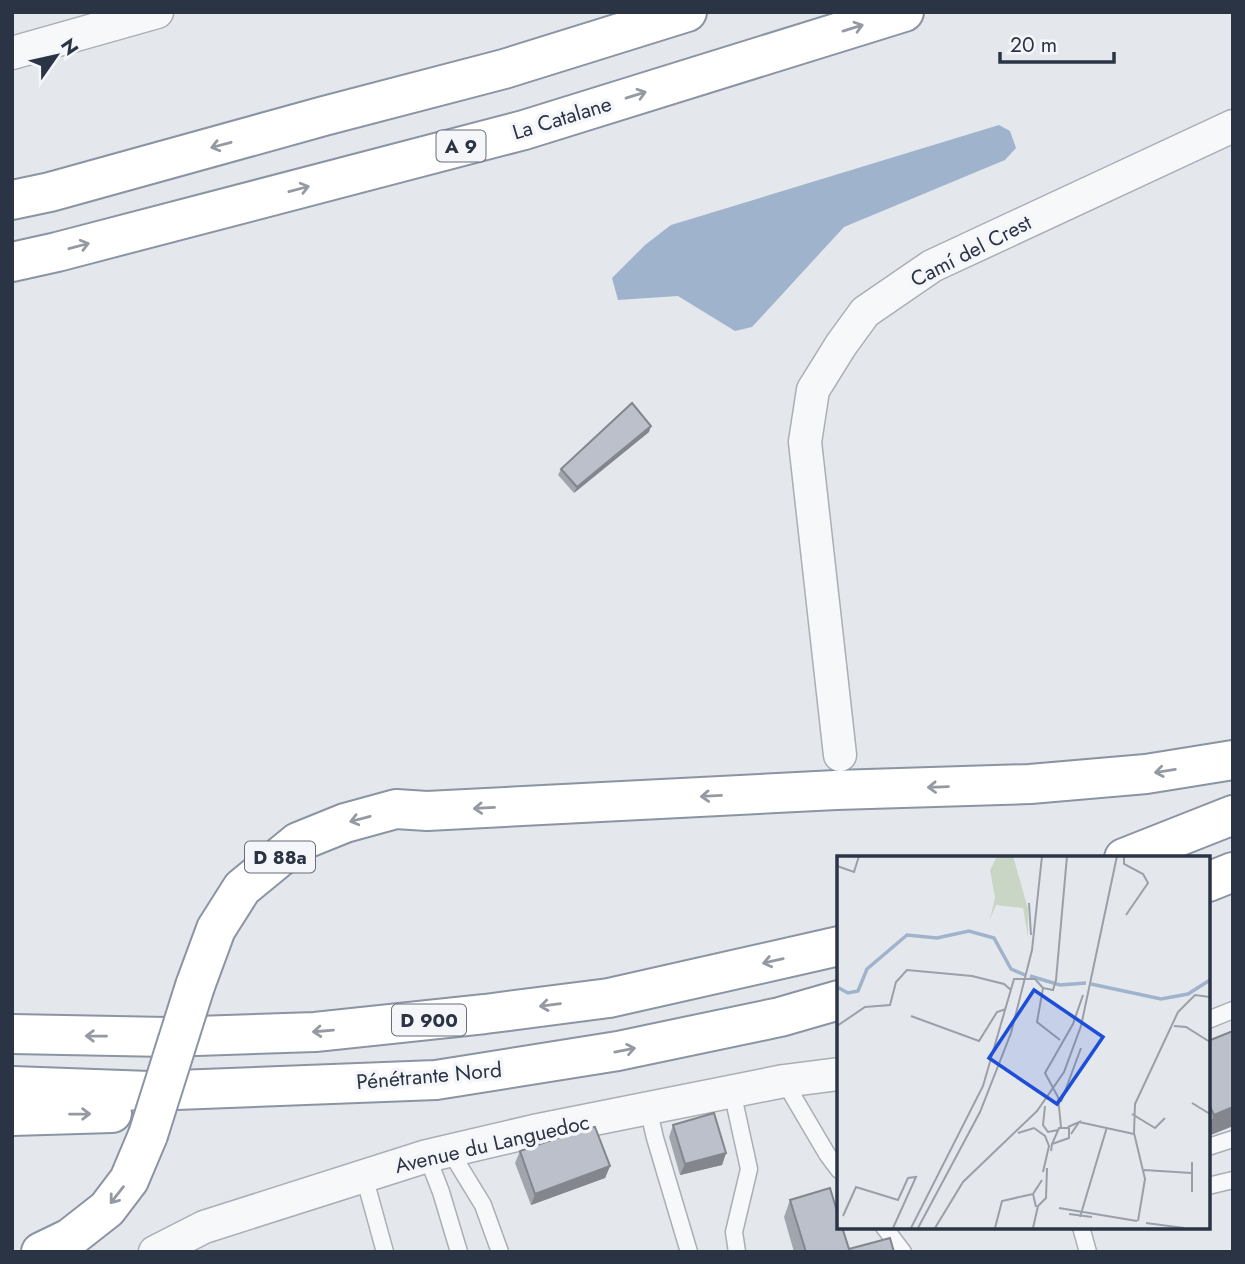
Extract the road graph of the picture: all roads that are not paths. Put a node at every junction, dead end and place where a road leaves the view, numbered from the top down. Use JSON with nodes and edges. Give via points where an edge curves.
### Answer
{"nodes":[{"id":1,"x":157,"y":12,"type":"edge"},
{"id":2,"x":601,"y":12,"type":"edge"},
{"id":3,"x":687,"y":12,"type":"edge"},
{"id":4,"x":904,"y":12,"type":"edge"},
{"id":5,"x":12,"y":53,"type":"edge"},
{"id":6,"x":324,"y":116,"type":"junction"},
{"id":7,"x":1233,"y":126,"type":"edge"},
{"id":8,"x":12,"y":200,"type":"edge"},
{"id":9,"x":12,"y":262,"type":"edge"},
{"id":10,"x":840,"y":755,"type":"dead end"},
{"id":11,"x":1233,"y":760,"type":"edge"},
{"id":12,"x":1233,"y":815,"type":"edge"},
{"id":13,"x":1129,"y":856,"type":"edge"},
{"id":14,"x":1233,"y":872,"type":"edge"},
{"id":15,"x":1210,"y":881,"type":"edge"},
{"id":16,"x":837,"y":946,"type":"edge"},
{"id":17,"x":837,"y":1001,"type":"edge"},
{"id":18,"x":1233,"y":1010,"type":"edge"},
{"id":19,"x":1210,"y":1019,"type":"edge"},
{"id":20,"x":12,"y":1034,"type":"edge"},
{"id":21,"x":837,"y":1074,"type":"edge"},
{"id":22,"x":436,"y":1080,"type":"junction"},
{"id":23,"x":784,"y":1081,"type":"junction"},
{"id":24,"x":12,"y":1086,"type":"edge"},
{"id":25,"x":733,"y":1091,"type":"junction"},
{"id":26,"x":648,"y":1108,"type":"junction"},
{"id":27,"x":12,"y":1116,"type":"edge"},
{"id":28,"x":1233,"y":1139,"type":"edge"},
{"id":29,"x":1210,"y":1146,"type":"edge"},
{"id":30,"x":439,"y":1154,"type":"junction"},
{"id":31,"x":837,"y":1167,"type":"edge"},
{"id":32,"x":364,"y":1176,"type":"junction"},
{"id":33,"x":1233,"y":1180,"type":"edge"},
{"id":34,"x":1210,"y":1186,"type":"edge"},
{"id":35,"x":886,"y":1229,"type":"edge"},
{"id":36,"x":1082,"y":1229,"type":"edge"},
{"id":37,"x":157,"y":1251,"type":"edge"},
{"id":38,"x":41,"y":1252,"type":"edge"},
{"id":39,"x":385,"y":1252,"type":"edge"},
{"id":40,"x":459,"y":1252,"type":"edge"},
{"id":41,"x":500,"y":1252,"type":"edge"},
{"id":42,"x":689,"y":1252,"type":"edge"},
{"id":43,"x":737,"y":1252,"type":"edge"},
{"id":44,"x":903,"y":1252,"type":"edge"},
{"id":45,"x":1088,"y":1252,"type":"edge"}],
"edges":[{"from":1,"to":5,"type":"street"},
{"from":2,"to":6,"type":"highway"},
{"from":3,"to":6,"type":"highway","via":[[504,69]]},
{"from":9,"to":4,"type":"highway","name":"La Catalane","number":"A 9","one_way":true,"via":[[524,130]]},
{"from":6,"to":8,"type":"highway","one_way":true},
{"from":7,"to":10,"type":"street","name":"Camí del Crest","via":[[932,266],[865,312],[841,345],[813,390],[805,442]]},
{"from":11,"to":38,"type":"highway","number":"D 88a","one_way":true,"bridge":true,"via":[[1146,774],[1030,783],[396,809],[298,842],[242,888],[216,929],[129,1180],[107,1209],[70,1238]]},
{"from":12,"to":13,"type":"highway"},
{"from":14,"to":15,"type":"highway"},
{"from":16,"to":20,"type":"highway","number":"D 900","one_way":true,"via":[[608,998],[419,1021],[315,1032],[167,1037]]},
{"from":22,"to":17,"type":"highway","name":"Pénétrante Nord","one_way":true,"via":[[618,1051]]},
{"from":18,"to":19,"type":"lane"},
{"from":21,"to":23,"type":"street","name":"Avenue du Languedoc"},
{"from":22,"to":24,"type":"highway","name":"Pénétrante Nord","via":[[150,1091]]},
{"from":27,"to":22,"type":"highway","one_way":true,"via":[[131,1113]]},
{"from":23,"to":25,"type":"street","name":"Avenue du Languedoc"},
{"from":23,"to":31,"type":"lane"},
{"from":25,"to":26,"type":"street","name":"Avenue du Languedoc"},
{"from":25,"to":43,"type":"lane","via":[[749,1169],[734,1232]]},
{"from":26,"to":30,"type":"street","name":"Avenue du Languedoc"},
{"from":26,"to":42,"type":"lane"},
{"from":28,"to":29,"type":"lane"},
{"from":30,"to":32,"type":"street","name":"Avenue du Languedoc"},
{"from":30,"to":40,"type":"lane","via":[[441,1192]]},
{"from":30,"to":41,"type":"lane","via":[[484,1205]]},
{"from":32,"to":37,"type":"street","name":"Avenue du Languedoc","via":[[204,1227]]},
{"from":32,"to":39,"type":"lane"},
{"from":33,"to":34,"type":"lane"},
{"from":35,"to":44,"type":"lane"},
{"from":36,"to":45,"type":"lane"}]}
